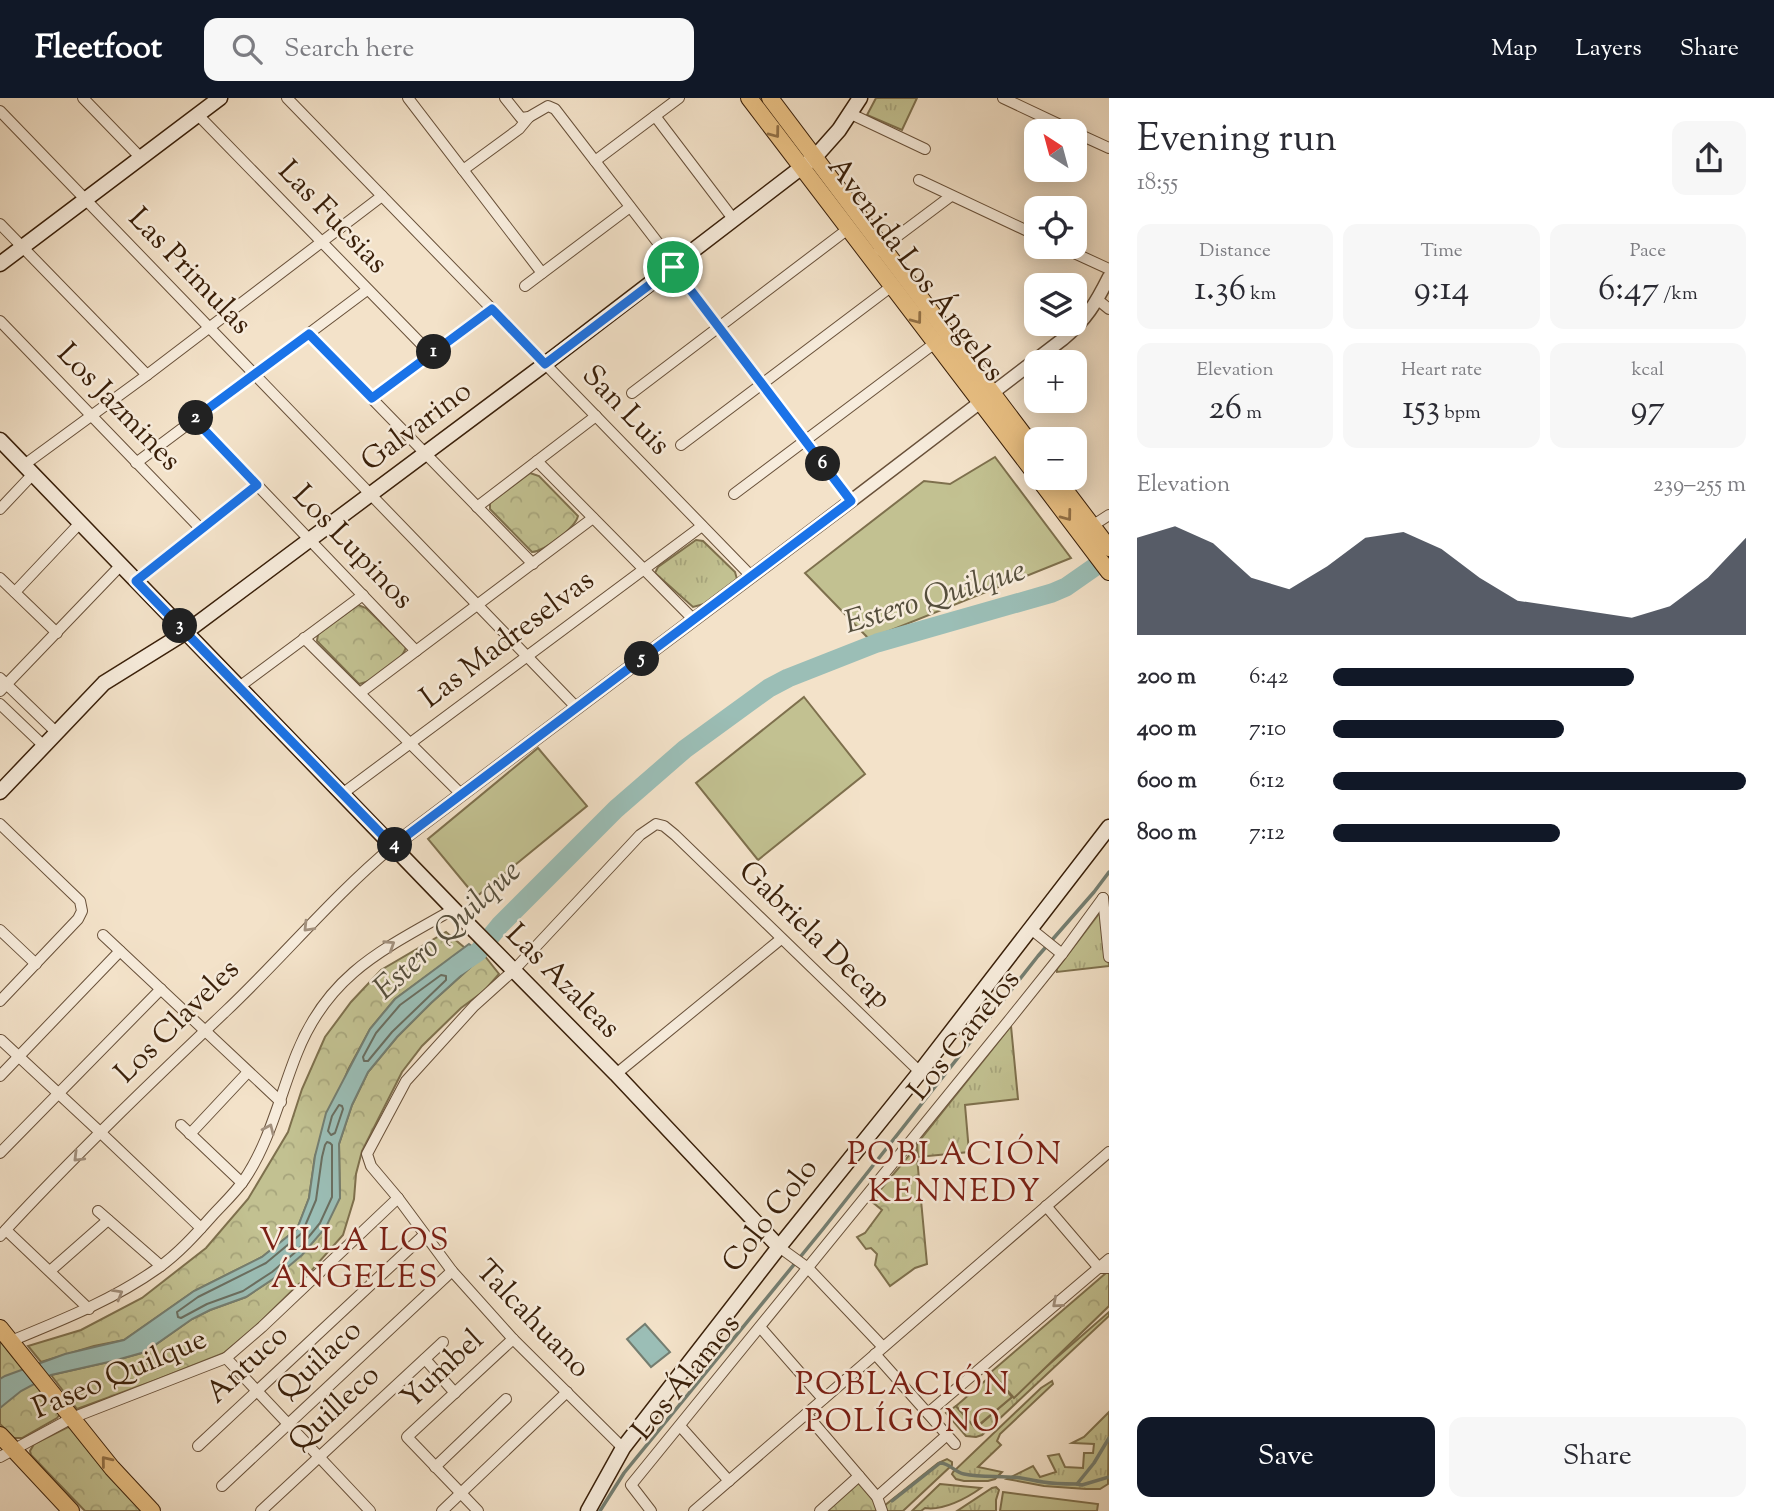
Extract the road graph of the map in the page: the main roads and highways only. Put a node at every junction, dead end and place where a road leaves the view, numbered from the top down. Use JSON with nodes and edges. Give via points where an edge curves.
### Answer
{"nodes":[{"id":1,"x":220,"y":98,"type":"edge"},
{"id":2,"x":749,"y":98,"type":"edge"},
{"id":3,"x":770,"y":98,"type":"edge"},
{"id":4,"x":860,"y":98,"type":"edge"},
{"id":5,"x":815,"y":157,"type":"junction"},
{"id":6,"x":802,"y":167,"type":"junction"},
{"id":7,"x":877,"y":252,"type":"junction"},
{"id":8,"x":0,"y":264,"type":"edge"},
{"id":9,"x":987,"y":398,"type":"junction"},
{"id":10,"x":1024,"y":438,"type":"edge"},
{"id":11,"x":0,"y":440,"type":"edge"},
{"id":12,"x":1024,"y":456,"type":"edge"},
{"id":13,"x":1049,"y":490,"type":"edge"},
{"id":14,"x":1065,"y":490,"type":"edge"},
{"id":15,"x":1104,"y":549,"type":"edge"},
{"id":16,"x":1109,"y":571,"type":"edge"},
{"id":17,"x":186,"y":632,"type":"junction"},
{"id":18,"x":0,"y":792,"type":"edge"},
{"id":19,"x":1109,"y":827,"type":"edge"},
{"id":20,"x":785,"y":1250,"type":"junction"},
{"id":21,"x":0,"y":1328,"type":"edge"},
{"id":22,"x":0,"y":1435,"type":"edge"},
{"id":23,"x":6,"y":1453,"type":"edge"},
{"id":24,"x":71,"y":1511,"type":"edge"},
{"id":25,"x":152,"y":1511,"type":"edge"},
{"id":26,"x":588,"y":1511,"type":"edge"}],
"edges":[{"from":1,"to":8,"type":"main road"},
{"from":2,"to":6,"type":"main road","name":"Avenida Los Ángeles","one_way":true},
{"from":3,"to":5,"type":"main road","name":"Avenida Los Ángeles"},
{"from":4,"to":5,"type":"main road","name":"Galvarino"},
{"from":5,"to":6,"type":"main road","name":"Galvarino"},
{"from":5,"to":7,"type":"main road","name":"Avenida Los Ángeles"},
{"from":6,"to":7,"type":"main road","name":"Avenida Los Ángeles","via":[[848,229]]},
{"from":6,"to":17,"type":"main road","name":"Galvarino"},
{"from":7,"to":9,"type":"main road","name":"Avenida Los Ángeles"},
{"from":7,"to":9,"type":"main road","name":"Avenida Los Ángeles","one_way":true,"via":[[892,286],[935,343]]},
{"from":9,"to":10,"type":"main road","name":"Avenida Los Ángeles"},
{"from":9,"to":12,"type":"main road","name":"Avenida Los Ángeles"},
{"from":11,"to":17,"type":"main road","name":"Las Azaleas"},
{"from":13,"to":15,"type":"main road","name":"Avenida Los Ángeles","one_way":true},
{"from":14,"to":15,"type":"main road","name":"Avenida Los Ángeles"},
{"from":15,"to":16,"type":"main road","name":"Avenida Los Ángeles"},
{"from":17,"to":18,"type":"main road","name":"Galvarino","via":[[97,689]]},
{"from":17,"to":20,"type":"main road","name":"Las Azaleas"},
{"from":19,"to":20,"type":"main road","name":"Colo Colo","via":[[1035,932],[920,1072]]},
{"from":20,"to":26,"type":"main road","name":"Colo Colo","via":[[623,1447]]},
{"from":25,"to":21,"type":"main road","one_way":true,"via":[[118,1476]]},
{"from":22,"to":23,"type":"main road"},
{"from":23,"to":24,"type":"main road"}]}
